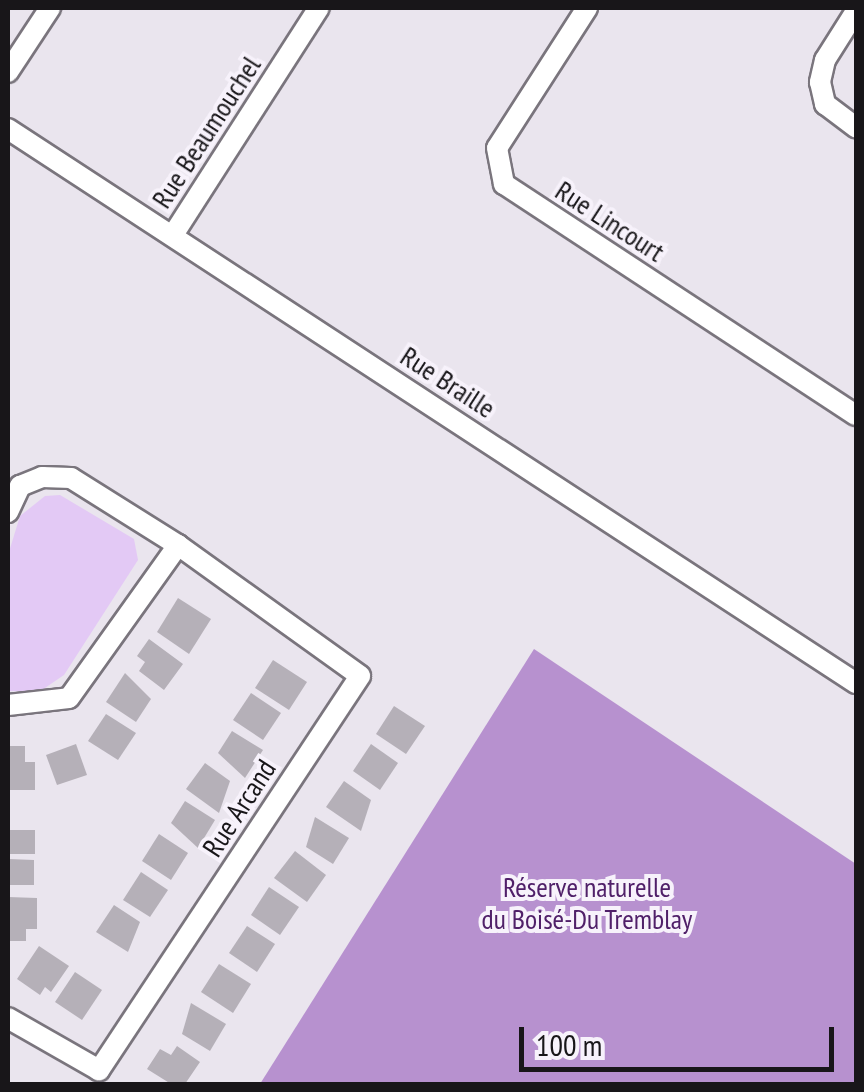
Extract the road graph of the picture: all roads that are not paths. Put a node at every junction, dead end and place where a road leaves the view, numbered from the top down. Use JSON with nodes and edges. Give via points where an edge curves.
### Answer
{"nodes":[{"id":1,"x":50,"y":8,"type":"edge"},
{"id":2,"x":318,"y":8,"type":"edge"},
{"id":3,"x":587,"y":8,"type":"edge"},
{"id":4,"x":856,"y":11,"type":"edge"},
{"id":5,"x":8,"y":72,"type":"edge"},
{"id":6,"x":856,"y":127,"type":"edge"},
{"id":7,"x":8,"y":129,"type":"edge"},
{"id":8,"x":173,"y":235,"type":"junction"},
{"id":9,"x":856,"y":416,"type":"edge"},
{"id":10,"x":8,"y":512,"type":"edge"},
{"id":11,"x":178,"y":545,"type":"junction"},
{"id":12,"x":856,"y":683,"type":"edge"},
{"id":13,"x":8,"y":704,"type":"edge"},
{"id":14,"x":8,"y":1018,"type":"edge"}],
"edges":[{"from":1,"to":5,"type":"street"},
{"from":2,"to":8,"type":"street","name":"Rue Beaumouchel"},
{"from":3,"to":9,"type":"street","name":"Rue Lincourt","via":[[496,148],[504,184]]},
{"from":4,"to":6,"type":"street","via":[[825,60],[820,82],[825,104]]},
{"from":7,"to":8,"type":"street","name":"Rue Braille"},
{"from":8,"to":12,"type":"street","name":"Rue Braille"},
{"from":10,"to":11,"type":"street","name":"Rue Arcand","via":[[20,486],[42,477],[71,478]]},
{"from":11,"to":13,"type":"street","via":[[69,698]]},
{"from":11,"to":14,"type":"street","name":"Rue Arcand","via":[[360,676],[99,1070]]}]}
